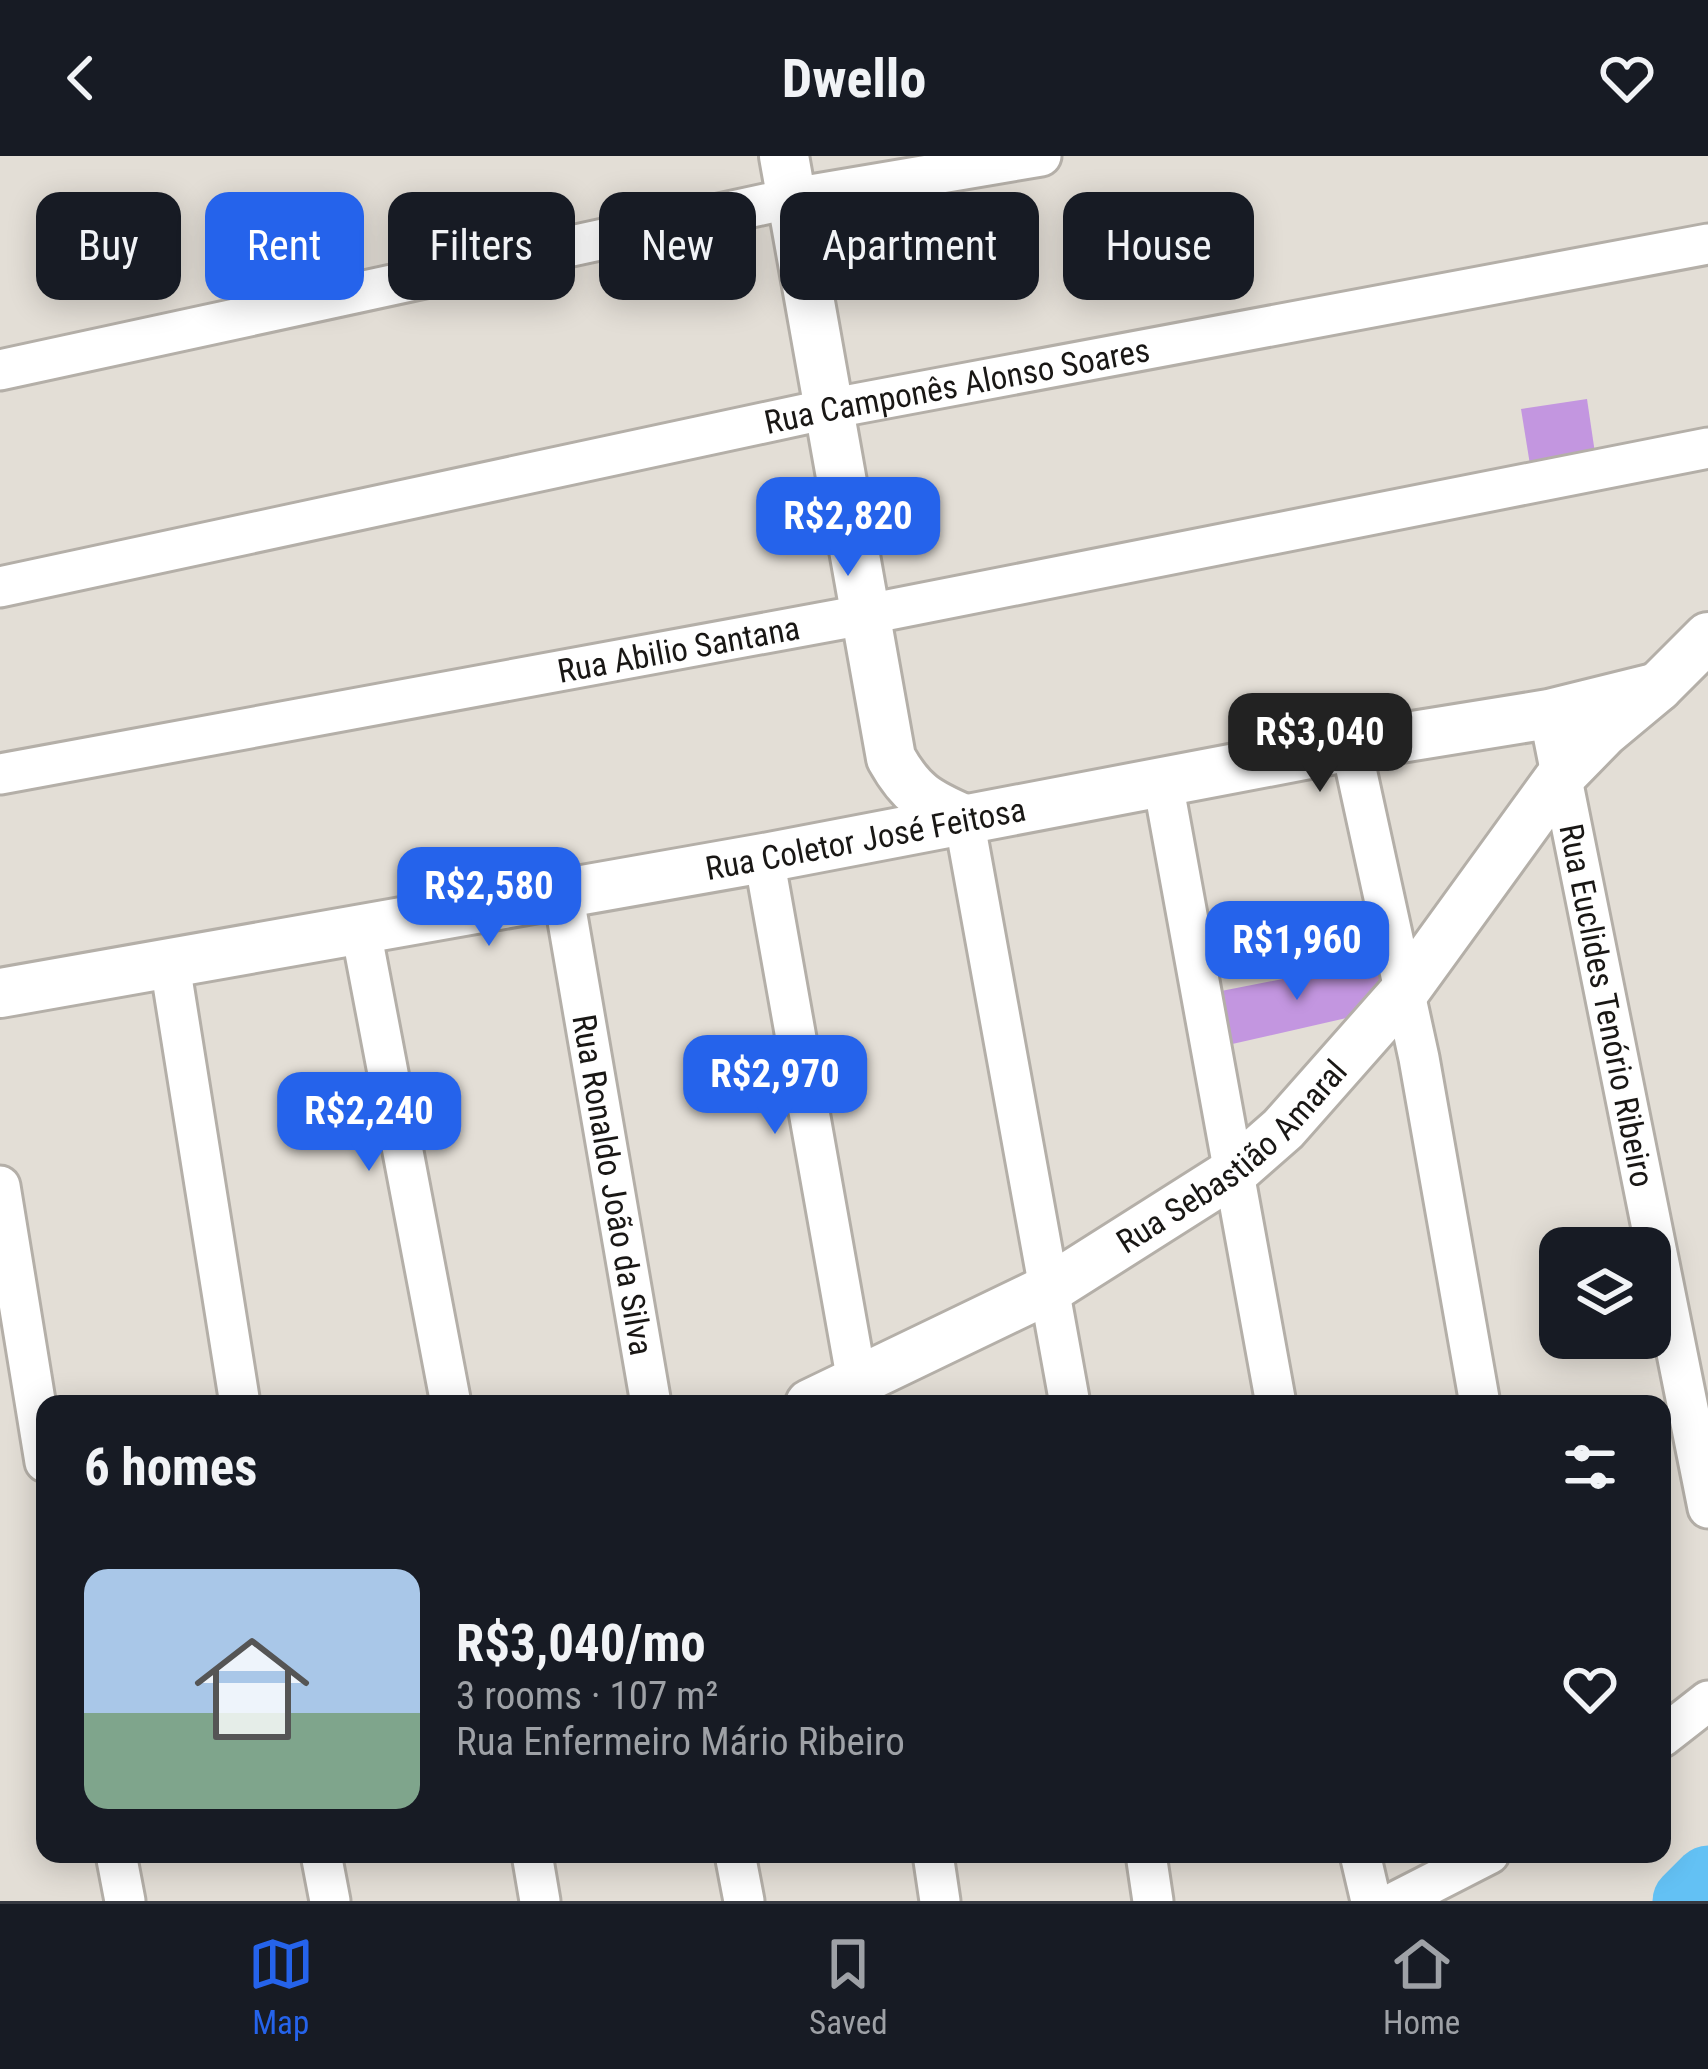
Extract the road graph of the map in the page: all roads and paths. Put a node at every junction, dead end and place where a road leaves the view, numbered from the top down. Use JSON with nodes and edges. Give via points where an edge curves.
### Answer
{"nodes":[{"id":1,"x":1041,"y":156,"type":"edge"},
{"id":2,"x":788,"y":177,"type":"edge"},
{"id":3,"x":1708,"y":244,"type":"edge"},
{"id":4,"x":0,"y":370,"type":"edge"},
{"id":5,"x":828,"y":409,"type":"junction"},
{"id":6,"x":1708,"y":448,"type":"edge"},
{"id":7,"x":0,"y":586,"type":"edge"},
{"id":8,"x":863,"y":614,"type":"junction"},
{"id":9,"x":1708,"y":637,"type":"edge"},
{"id":10,"x":1658,"y":686,"type":"junction"},
{"id":11,"x":1549,"y":714,"type":"junction"},
{"id":12,"x":1351,"y":746,"type":"junction"},
{"id":13,"x":0,"y":774,"type":"edge"},
{"id":14,"x":1560,"y":777,"type":"junction"},
{"id":15,"x":1163,"y":783,"type":"junction"},
{"id":16,"x":964,"y":819,"type":"junction"},
{"id":17,"x":764,"y":858,"type":"junction"},
{"id":18,"x":563,"y":892,"type":"junction"},
{"id":19,"x":361,"y":931,"type":"junction"},
{"id":20,"x":170,"y":965,"type":"junction"},
{"id":21,"x":1405,"y":991,"type":"junction"},
{"id":22,"x":0,"y":993,"type":"edge"},
{"id":23,"x":1234,"y":1172,"type":"junction"},
{"id":24,"x":1,"y":1195,"type":"edge"},
{"id":25,"x":1051,"y":1288,"type":"junction"},
{"id":26,"x":859,"y":1393,"type":"edge"},
{"id":27,"x":239,"y":1395,"type":"edge"},
{"id":28,"x":449,"y":1395,"type":"edge"},
{"id":29,"x":649,"y":1395,"type":"edge"},
{"id":30,"x":1069,"y":1395,"type":"edge"},
{"id":31,"x":1274,"y":1395,"type":"edge"},
{"id":32,"x":1478,"y":1395,"type":"edge"},
{"id":33,"x":18,"y":1409,"type":"edge"},
{"id":34,"x":36,"y":1444,"type":"edge"},
{"id":35,"x":1708,"y":1508,"type":"edge"},
{"id":36,"x":1708,"y":1701,"type":"edge"},
{"id":37,"x":1671,"y":1730,"type":"edge"},
{"id":38,"x":118,"y":1863,"type":"edge"},
{"id":39,"x":323,"y":1863,"type":"edge"},
{"id":40,"x":534,"y":1863,"type":"edge"},
{"id":41,"x":737,"y":1863,"type":"edge"},
{"id":42,"x":934,"y":1863,"type":"edge"},
{"id":43,"x":1147,"y":1863,"type":"edge"},
{"id":44,"x":1362,"y":1863,"type":"edge"},
{"id":45,"x":1471,"y":1863,"type":"edge"},
{"id":46,"x":125,"y":1901,"type":"edge"},
{"id":47,"x":330,"y":1901,"type":"edge"},
{"id":48,"x":540,"y":1901,"type":"edge"},
{"id":49,"x":744,"y":1901,"type":"edge"},
{"id":50,"x":940,"y":1901,"type":"edge"},
{"id":51,"x":1153,"y":1901,"type":"edge"},
{"id":52,"x":1371,"y":1901,"type":"edge"},
{"id":53,"x":1397,"y":1901,"type":"edge"}],
"edges":[{"from":1,"to":2,"type":"street"},
{"from":2,"to":4,"type":"street"},
{"from":2,"to":5,"type":"street"},
{"from":3,"to":5,"type":"street","name":"Rua Camponês Alonso Soares"},
{"from":5,"to":7,"type":"street","name":"Rua Camponês Alonso Soares"},
{"from":5,"to":8,"type":"street"},
{"from":6,"to":8,"type":"street","name":"Rua Abilio Santana"},
{"from":8,"to":13,"type":"street","name":"Rua Abilio Santana"},
{"from":8,"to":16,"type":"street","via":[[891,758],[912,791]]},
{"from":9,"to":10,"type":"street"},
{"from":10,"to":11,"type":"street","name":"Rua Coletor José Feitosa"},
{"from":10,"to":14,"type":"street","name":"Rua Sebastião Amaral"},
{"from":11,"to":12,"type":"street","name":"Rua Coletor José Feitosa"},
{"from":11,"to":14,"type":"street","name":"Rua Euclides Tenório Ribeiro"},
{"from":12,"to":15,"type":"street","name":"Rua Coletor José Feitosa"},
{"from":12,"to":21,"type":"street"},
{"from":14,"to":21,"type":"street","name":"Rua Sebastião Amaral"},
{"from":14,"to":35,"type":"street","name":"Rua Euclides Tenório Ribeiro"},
{"from":15,"to":16,"type":"street","name":"Rua Coletor José Feitosa"},
{"from":15,"to":23,"type":"street"},
{"from":16,"to":17,"type":"street","name":"Rua Coletor José Feitosa"},
{"from":16,"to":25,"type":"street"},
{"from":17,"to":18,"type":"street","name":"Rua Coletor José Feitosa"},
{"from":17,"to":26,"type":"street"},
{"from":18,"to":19,"type":"street","name":"Rua Coletor José Feitosa"},
{"from":18,"to":29,"type":"street","name":"Rua Ronaldo João da Silva"},
{"from":19,"to":20,"type":"street","name":"Rua Coletor José Feitosa"},
{"from":19,"to":28,"type":"street"},
{"from":20,"to":22,"type":"street","name":"Rua Coletor José Feitosa"},
{"from":20,"to":27,"type":"street"},
{"from":21,"to":23,"type":"street","name":"Rua Sebastião Amaral","via":[[1283,1129]]},
{"from":21,"to":32,"type":"street"},
{"from":23,"to":25,"type":"street","name":"Rua Sebastião Amaral"},
{"from":23,"to":31,"type":"street"},
{"from":24,"to":33,"type":"street"},
{"from":25,"to":26,"type":"street","name":"Rua Sebastião Amaral"},
{"from":25,"to":30,"type":"street"},
{"from":33,"to":34,"type":"street"},
{"from":36,"to":37,"type":"street"},
{"from":38,"to":46,"type":"street"},
{"from":39,"to":47,"type":"street"},
{"from":40,"to":48,"type":"street"},
{"from":41,"to":49,"type":"street"},
{"from":42,"to":50,"type":"street"},
{"from":43,"to":51,"type":"street"},
{"from":44,"to":52,"type":"street"},
{"from":45,"to":53,"type":"street"}]}
